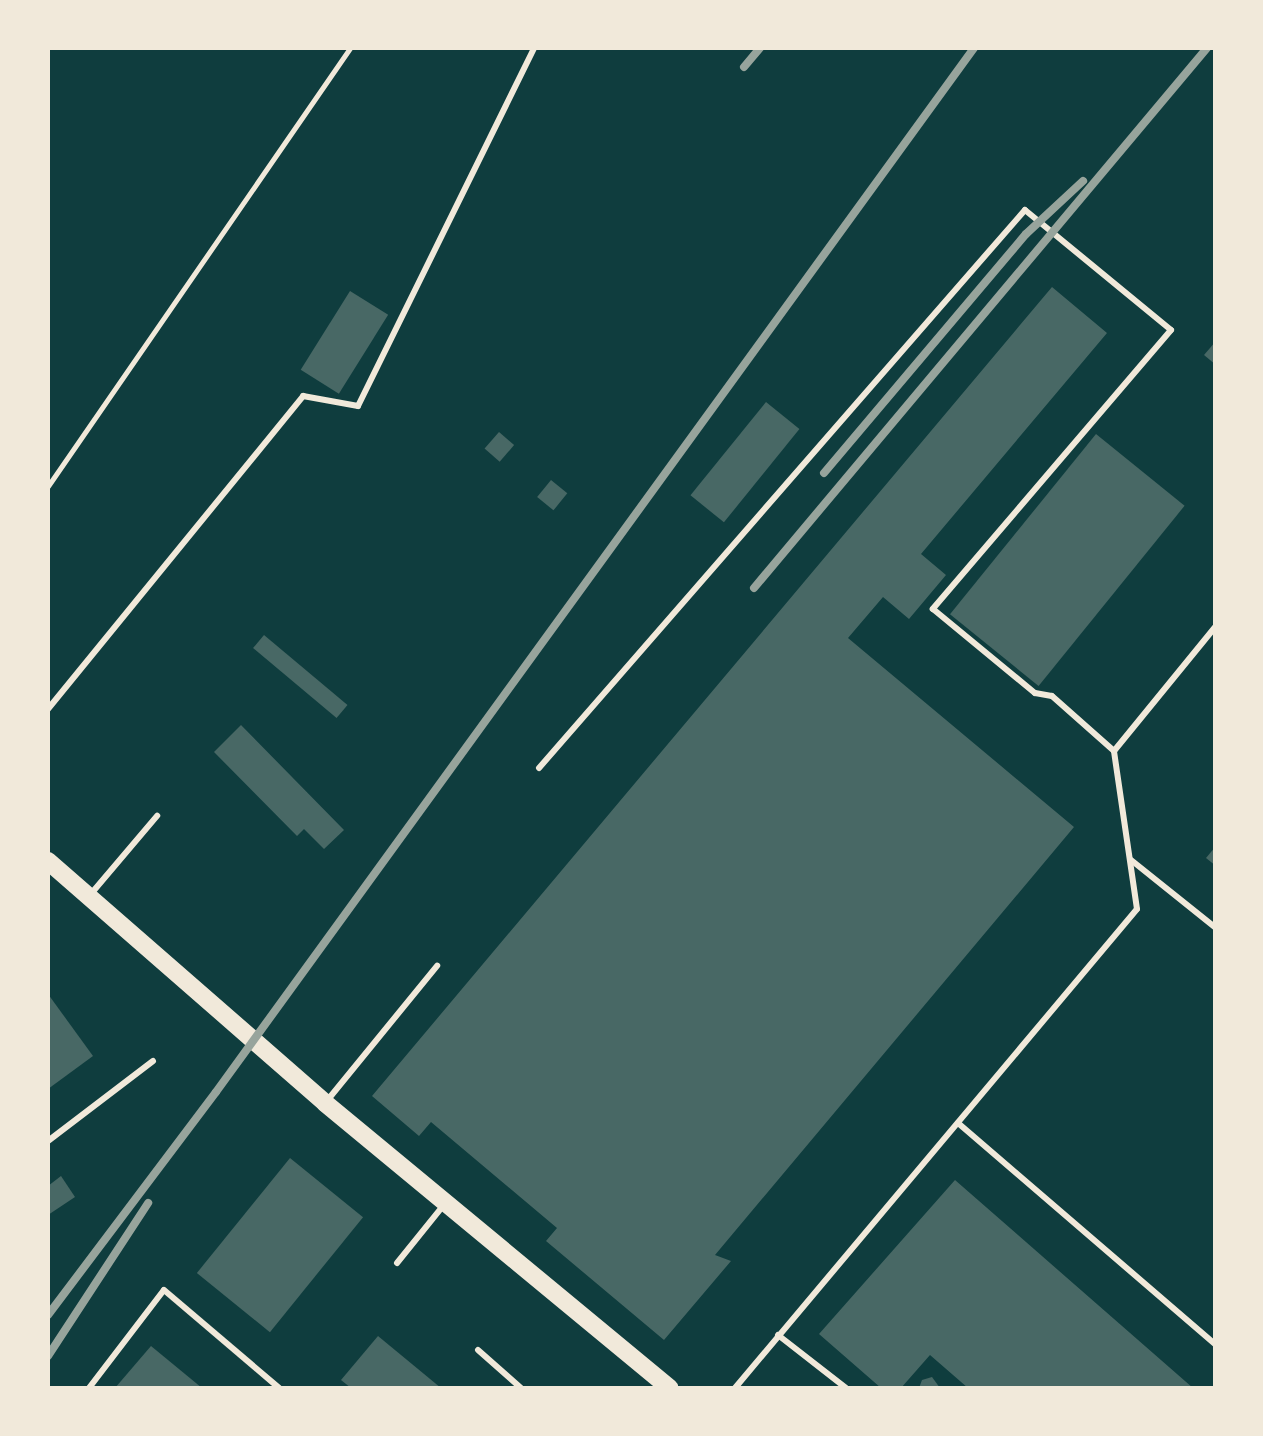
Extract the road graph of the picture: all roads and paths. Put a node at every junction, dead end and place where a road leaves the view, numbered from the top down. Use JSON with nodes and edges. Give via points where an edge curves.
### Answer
{"nodes":[{"id":1,"x":350,"y":48,"type":"edge"},
{"id":2,"x":534,"y":48,"type":"edge"},
{"id":3,"x":48,"y":486,"type":"edge"},
{"id":4,"x":1216,"y":626,"type":"edge"},
{"id":5,"x":48,"y":710,"type":"edge"},
{"id":6,"x":1114,"y":751,"type":"junction"},
{"id":7,"x":540,"y":768,"type":"dead end"},
{"id":8,"x":157,"y":816,"type":"dead end"},
{"id":9,"x":1130,"y":860,"type":"junction"},
{"id":10,"x":48,"y":861,"type":"edge"},
{"id":11,"x":89,"y":896,"type":"junction"},
{"id":12,"x":1216,"y":928,"type":"edge"},
{"id":13,"x":438,"y":966,"type":"dead end"},
{"id":14,"x":152,"y":1060,"type":"dead end"},
{"id":15,"x":325,"y":1103,"type":"junction"},
{"id":16,"x":958,"y":1123,"type":"junction"},
{"id":17,"x":48,"y":1141,"type":"edge"},
{"id":18,"x":446,"y":1203,"type":"junction"},
{"id":19,"x":397,"y":1263,"type":"dead end"},
{"id":20,"x":778,"y":1335,"type":"junction"},
{"id":21,"x":1216,"y":1345,"type":"edge"},
{"id":22,"x":478,"y":1350,"type":"dead end"},
{"id":23,"x":660,"y":1386,"type":"edge"},
{"id":24,"x":88,"y":1388,"type":"edge"},
{"id":25,"x":280,"y":1388,"type":"edge"},
{"id":26,"x":521,"y":1388,"type":"edge"},
{"id":27,"x":735,"y":1388,"type":"edge"},
{"id":28,"x":846,"y":1388,"type":"edge"}],
"edges":[{"from":1,"to":3,"type":"path"},
{"from":2,"to":5,"type":"lane","via":[[358,406],[304,396]]},
{"from":4,"to":6,"type":"lane"},
{"from":6,"to":7,"type":"lane","via":[[1052,696],[1035,693],[933,610],[1171,330],[1025,210]]},
{"from":6,"to":9,"type":"lane"},
{"from":8,"to":11,"type":"lane"},
{"from":9,"to":12,"type":"lane"},
{"from":9,"to":16,"type":"lane","via":[[1137,909]]},
{"from":10,"to":11,"type":"street"},
{"from":11,"to":15,"type":"street"},
{"from":13,"to":15,"type":"lane"},
{"from":14,"to":17,"type":"lane"},
{"from":15,"to":18,"type":"street"},
{"from":16,"to":20,"type":"lane"},
{"from":16,"to":21,"type":"lane"},
{"from":18,"to":19,"type":"lane"},
{"from":18,"to":23,"type":"street"},
{"from":20,"to":27,"type":"lane"},
{"from":20,"to":28,"type":"lane"},
{"from":22,"to":26,"type":"lane"},
{"from":24,"to":25,"type":"lane","via":[[164,1290]]}]}
